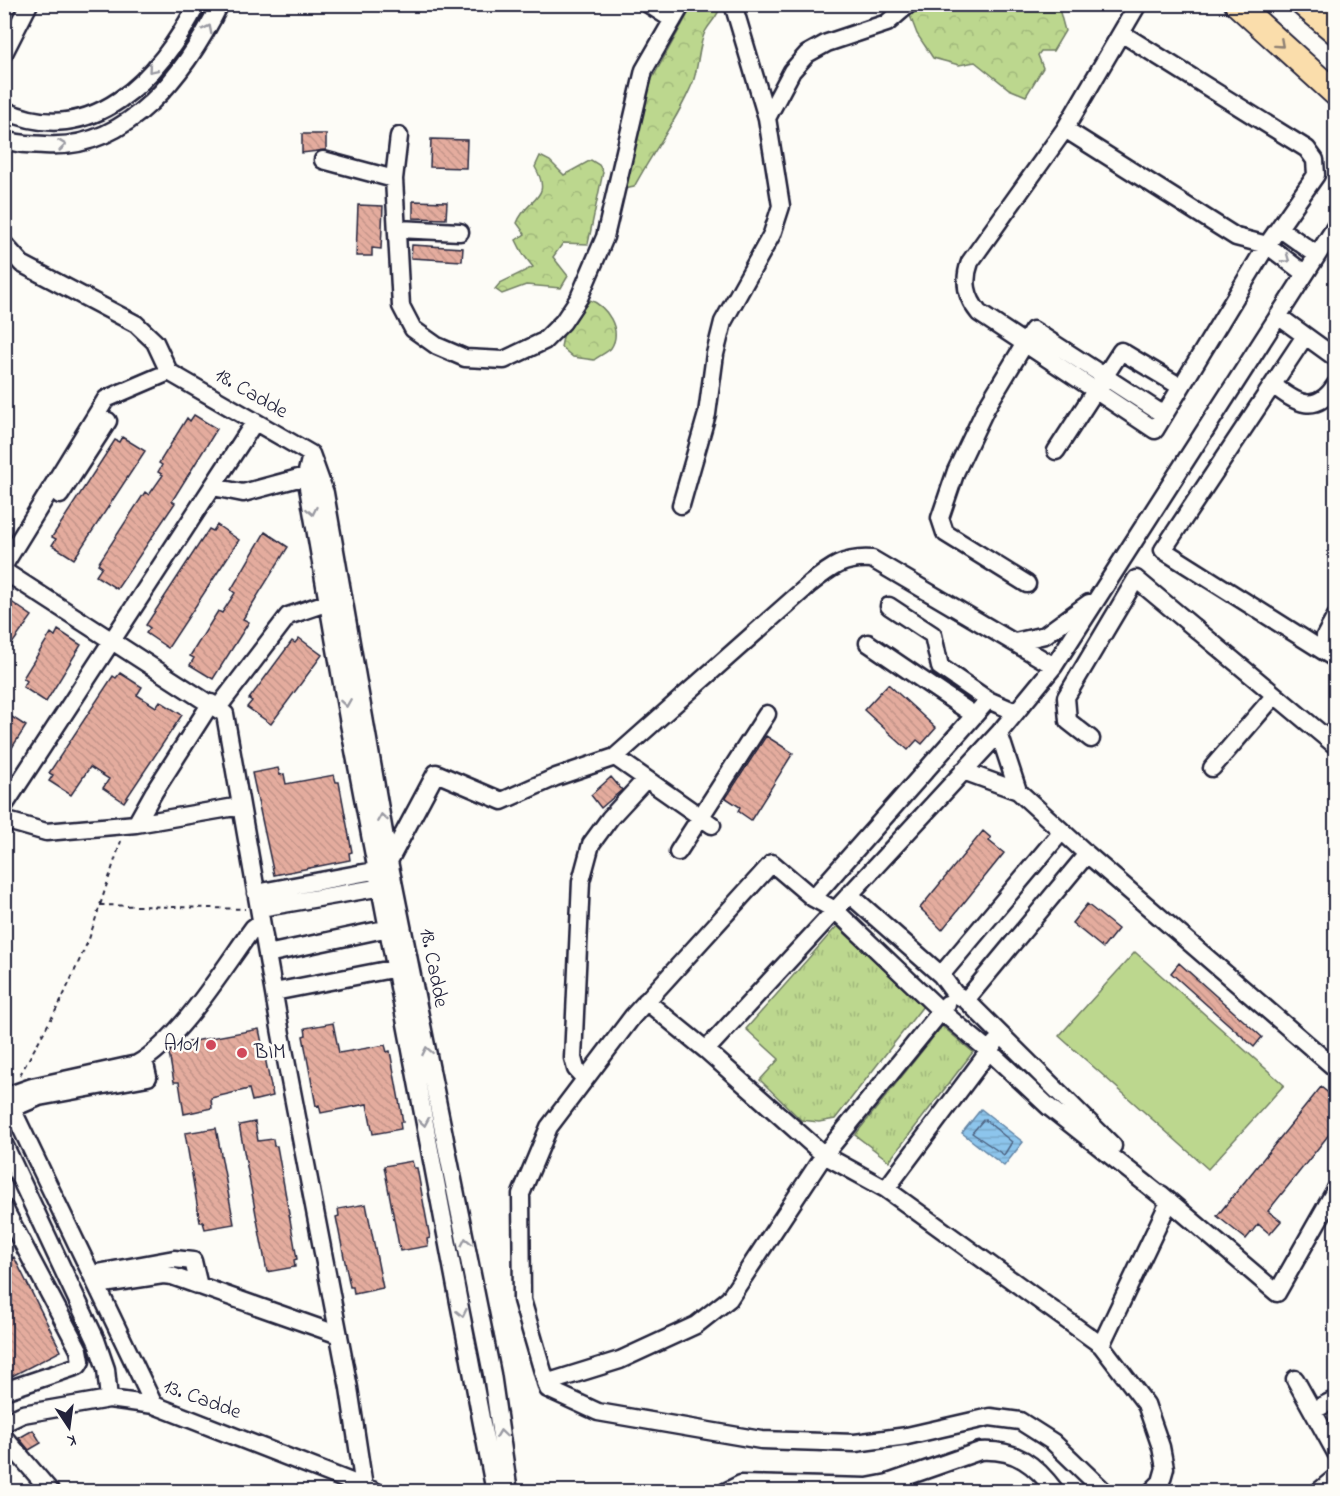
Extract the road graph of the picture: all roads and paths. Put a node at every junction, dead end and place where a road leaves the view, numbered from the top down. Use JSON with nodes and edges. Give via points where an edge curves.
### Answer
{"nodes":[{"id":1,"x":29,"y":4,"type":"edge"},
{"id":2,"x":197,"y":4,"type":"edge"},
{"id":3,"x":220,"y":4,"type":"edge"},
{"id":4,"x":648,"y":4,"type":"edge"},
{"id":5,"x":682,"y":4,"type":"edge"},
{"id":6,"x":733,"y":4,"type":"edge"},
{"id":7,"x":909,"y":4,"type":"edge"},
{"id":8,"x":1138,"y":4,"type":"edge"},
{"id":9,"x":1237,"y":4,"type":"edge"},
{"id":10,"x":1303,"y":4,"type":"edge"},
{"id":11,"x":673,"y":20,"type":"junction"},
{"id":12,"x":1335,"y":32,"type":"edge"},
{"id":13,"x":1121,"y":33,"type":"junction"},
{"id":14,"x":4,"y":53,"type":"edge"},
{"id":15,"x":1335,"y":94,"type":"edge"},
{"id":16,"x":4,"y":110,"type":"edge"},
{"id":17,"x":767,"y":118,"type":"junction"},
{"id":18,"x":1065,"y":129,"type":"junction"},
{"id":19,"x":399,"y":136,"type":"dead end"},
{"id":20,"x":4,"y":139,"type":"edge"},
{"id":21,"x":323,"y":160,"type":"dead end"},
{"id":22,"x":394,"y":179,"type":"junction"},
{"id":23,"x":1335,"y":226,"type":"edge"},
{"id":24,"x":398,"y":228,"type":"junction"},
{"id":25,"x":1279,"y":228,"type":"junction"},
{"id":26,"x":460,"y":232,"type":"dead end"},
{"id":27,"x":4,"y":244,"type":"edge"},
{"id":28,"x":1267,"y":245,"type":"junction"},
{"id":29,"x":1317,"y":255,"type":"junction"},
{"id":30,"x":1305,"y":274,"type":"junction"},
{"id":31,"x":1278,"y":316,"type":"junction"},
{"id":32,"x":1305,"y":336,"type":"junction"},
{"id":33,"x":1024,"y":343,"type":"junction"},
{"id":34,"x":1335,"y":358,"type":"edge"},
{"id":35,"x":169,"y":372,"type":"junction"},
{"id":36,"x":1100,"y":383,"type":"junction"},
{"id":37,"x":1335,"y":384,"type":"edge"},
{"id":38,"x":1273,"y":385,"type":"junction"},
{"id":39,"x":1181,"y":387,"type":"junction"},
{"id":40,"x":108,"y":421,"type":"dead end"},
{"id":41,"x":254,"y":423,"type":"junction"},
{"id":42,"x":1056,"y":451,"type":"dead end"},
{"id":43,"x":311,"y":454,"type":"junction"},
{"id":44,"x":306,"y":476,"type":"junction"},
{"id":45,"x":213,"y":487,"type":"junction"},
{"id":46,"x":681,"y":505,"type":"dead end"},
{"id":47,"x":6,"y":570,"type":"edge"},
{"id":48,"x":1027,"y":584,"type":"dead end"},
{"id":49,"x":1101,"y":593,"type":"junction"},
{"id":50,"x":329,"y":602,"type":"junction"},
{"id":51,"x":889,"y":606,"type":"dead end"},
{"id":52,"x":1335,"y":616,"type":"edge"},
{"id":53,"x":1325,"y":636,"type":"dead end"},
{"id":54,"x":114,"y":640,"type":"junction"},
{"id":55,"x":1015,"y":642,"type":"junction"},
{"id":56,"x":868,"y":643,"type":"dead end"},
{"id":57,"x":1335,"y":659,"type":"edge"},
{"id":58,"x":1054,"y":666,"type":"junction"},
{"id":59,"x":1275,"y":695,"type":"junction"},
{"id":60,"x":988,"y":700,"type":"junction"},
{"id":61,"x":214,"y":706,"type":"junction"},
{"id":62,"x":1016,"y":712,"type":"junction"},
{"id":63,"x":767,"y":714,"type":"dead end"},
{"id":64,"x":974,"y":715,"type":"junction"},
{"id":65,"x":999,"y":733,"type":"junction"},
{"id":66,"x":1091,"y":740,"type":"dead end"},
{"id":67,"x":1335,"y":746,"type":"edge"},
{"id":68,"x":615,"y":757,"type":"junction"},
{"id":69,"x":1212,"y":768,"type":"dead end"},
{"id":70,"x":963,"y":771,"type":"junction"},
{"id":71,"x":646,"y":779,"type":"junction"},
{"id":72,"x":1018,"y":790,"type":"junction"},
{"id":73,"x":4,"y":806,"type":"edge"},
{"id":74,"x":241,"y":806,"type":"junction"},
{"id":75,"x":4,"y":820,"type":"edge"},
{"id":76,"x":706,"y":821,"type":"junction"},
{"id":77,"x":130,"y":825,"type":"junction"},
{"id":78,"x":1062,"y":831,"type":"junction"},
{"id":79,"x":858,"y":845,"type":"junction"},
{"id":80,"x":678,"y":852,"type":"dead end"},
{"id":81,"x":1087,"y":854,"type":"junction"},
{"id":82,"x":881,"y":862,"type":"junction"},
{"id":83,"x":384,"y":865,"type":"junction"},
{"id":84,"x":382,"y":887,"type":"junction"},
{"id":85,"x":849,"y":894,"type":"junction"},
{"id":86,"x":813,"y":898,"type":"junction"},
{"id":87,"x":100,"y":905,"type":"junction"},
{"id":88,"x":259,"y":908,"type":"junction"},
{"id":89,"x":835,"y":910,"type":"junction"},
{"id":90,"x":389,"y":928,"type":"junction"},
{"id":91,"x":267,"y":954,"type":"junction"},
{"id":92,"x":397,"y":968,"type":"junction"},
{"id":93,"x":941,"y":975,"type":"junction"},
{"id":94,"x":274,"y":992,"type":"junction"},
{"id":95,"x":961,"y":997,"type":"junction"},
{"id":96,"x":646,"y":1001,"type":"junction"},
{"id":97,"x":941,"y":1011,"type":"junction"},
{"id":98,"x":1000,"y":1035,"type":"junction"},
{"id":99,"x":706,"y":1050,"type":"junction"},
{"id":100,"x":989,"y":1051,"type":"junction"},
{"id":101,"x":1335,"y":1069,"type":"edge"},
{"id":102,"x":585,"y":1079,"type":"junction"},
{"id":103,"x":8,"y":1100,"type":"edge"},
{"id":104,"x":4,"y":1144,"type":"edge"},
{"id":105,"x":824,"y":1155,"type":"junction"},
{"id":106,"x":886,"y":1189,"type":"junction"},
{"id":107,"x":1335,"y":1189,"type":"edge"},
{"id":108,"x":1169,"y":1202,"type":"junction"},
{"id":109,"x":4,"y":1208,"type":"edge"},
{"id":110,"x":94,"y":1279,"type":"junction"},
{"id":111,"x":339,"y":1335,"type":"junction"},
{"id":112,"x":1101,"y":1345,"type":"junction"},
{"id":113,"x":1295,"y":1379,"type":"dead end"},
{"id":114,"x":546,"y":1383,"type":"junction"},
{"id":115,"x":4,"y":1391,"type":"edge"},
{"id":116,"x":109,"y":1399,"type":"junction"},
{"id":117,"x":1335,"y":1399,"type":"edge"},
{"id":118,"x":154,"y":1405,"type":"junction"},
{"id":119,"x":1314,"y":1410,"type":"junction"},
{"id":120,"x":4,"y":1423,"type":"edge"},
{"id":121,"x":4,"y":1437,"type":"edge"},
{"id":122,"x":1335,"y":1453,"type":"edge"},
{"id":123,"x":1335,"y":1479,"type":"edge"},
{"id":124,"x":371,"y":1489,"type":"edge"},
{"id":125,"x":51,"y":1491,"type":"edge"},
{"id":126,"x":495,"y":1491,"type":"edge"},
{"id":127,"x":509,"y":1491,"type":"edge"},
{"id":128,"x":725,"y":1491,"type":"edge"},
{"id":129,"x":1056,"y":1491,"type":"edge"},
{"id":130,"x":1105,"y":1491,"type":"edge"},
{"id":131,"x":1150,"y":1491,"type":"edge"},
{"id":132,"x":1318,"y":1491,"type":"edge"}],
"edges":[{"from":1,"to":14,"type":"street"},
{"from":2,"to":16,"type":"street","one_way":true,"via":[[184,31],[122,100],[93,115],[61,122],[26,120]]},
{"from":20,"to":3,"type":"street","one_way":true,"via":[[58,146],[97,138],[133,120],[201,44]]},
{"from":4,"to":11,"type":"street"},
{"from":5,"to":11,"type":"street"},
{"from":6,"to":17,"type":"street"},
{"from":7,"to":17,"type":"street","via":[[887,23],[807,54],[792,71]]},
{"from":8,"to":13,"type":"street"},
{"from":9,"to":15,"type":"highway","one_way":true},
{"from":10,"to":12,"type":"highway"},
{"from":11,"to":24,"type":"street","via":[[644,70],[605,237],[579,298],[544,341],[504,360],[465,358],[437,346],[413,329],[401,306]]},
{"from":13,"to":18,"type":"street"},
{"from":13,"to":25,"type":"street","via":[[1310,152],[1316,175]]},
{"from":17,"to":46,"type":"street","via":[[781,206],[772,234],[723,322],[707,414]]},
{"from":18,"to":28,"type":"street","via":[[1236,237]]},
{"from":18,"to":33,"type":"street","via":[[967,271],[967,290],[974,306]]},
{"from":19,"to":22,"type":"street"},
{"from":21,"to":22,"type":"street"},
{"from":22,"to":24,"type":"street"},
{"from":23,"to":29,"type":"street"},
{"from":24,"to":26,"type":"street"},
{"from":25,"to":28,"type":"street"},
{"from":25,"to":29,"type":"street"},
{"from":27,"to":35,"type":"street","via":[[22,264],[136,324],[155,342]]},
{"from":28,"to":30,"type":"street","one_way":true},
{"from":28,"to":39,"type":"street"},
{"from":29,"to":30,"type":"street"},
{"from":30,"to":31,"type":"street"},
{"from":31,"to":32,"type":"street"},
{"from":31,"to":49,"type":"street"},
{"from":32,"to":34,"type":"street"},
{"from":32,"to":38,"type":"street"},
{"from":33,"to":36,"type":"street","via":[[1033,330]]},
{"from":33,"to":48,"type":"street","via":[[986,408],[956,471],[940,518],[945,533]]},
{"from":35,"to":41,"type":"street","name":"18. Cadde"},
{"from":35,"to":47,"type":"street","via":[[106,399]]},
{"from":36,"to":39,"type":"street","via":[[1164,415]]},
{"from":36,"to":39,"type":"street","via":[[1121,351]]},
{"from":36,"to":42,"type":"street"},
{"from":37,"to":38,"type":"street","via":[[1322,399],[1309,404],[1292,400]]},
{"from":38,"to":57,"type":"street","via":[[1163,550]]},
{"from":40,"to":47,"type":"street"},
{"from":41,"to":43,"type":"street","name":"18. Cadde"},
{"from":41,"to":45,"type":"street"},
{"from":43,"to":44,"type":"street","name":"18. Cadde"},
{"from":83,"to":43,"type":"street","name":"18. Cadde","one_way":true,"via":[[325,492]]},
{"from":44,"to":45,"type":"street","via":[[243,493]]},
{"from":44,"to":50,"type":"street","name":"18. Cadde","one_way":true},
{"from":45,"to":54,"type":"street"},
{"from":47,"to":54,"type":"street"},
{"from":49,"to":55,"type":"street","via":[[1046,635]]},
{"from":49,"to":58,"type":"street"},
{"from":50,"to":61,"type":"street","via":[[288,616]]},
{"from":50,"to":83,"type":"street","name":"18. Cadde","one_way":true,"via":[[349,724]]},
{"from":51,"to":60,"type":"street","via":[[933,635],[940,667]]},
{"from":52,"to":53,"type":"street"},
{"from":54,"to":61,"type":"street"},
{"from":54,"to":73,"type":"street"},
{"from":55,"to":58,"type":"street"},
{"from":55,"to":68,"type":"street","via":[[872,559],[845,560],[810,584]]},
{"from":56,"to":64,"type":"street"},
{"from":58,"to":62,"type":"street"},
{"from":59,"to":66,"type":"street","via":[[1136,579],[1066,697],[1068,721]]},
{"from":59,"to":67,"type":"street"},
{"from":59,"to":69,"type":"street"},
{"from":60,"to":62,"type":"street"},
{"from":60,"to":64,"type":"street"},
{"from":61,"to":74,"type":"street","via":[[225,714]]},
{"from":61,"to":77,"type":"street"},
{"from":62,"to":65,"type":"street"},
{"from":63,"to":76,"type":"street"},
{"from":64,"to":79,"type":"street"},
{"from":65,"to":70,"type":"street"},
{"from":65,"to":72,"type":"street"},
{"from":68,"to":71,"type":"street"},
{"from":68,"to":83,"type":"street","via":[[502,801],[436,773]]},
{"from":70,"to":72,"type":"street"},
{"from":70,"to":82,"type":"street"},
{"from":71,"to":76,"type":"street"},
{"from":71,"to":102,"type":"street","via":[[591,844],[581,881],[573,1059],[576,1070]]},
{"from":72,"to":78,"type":"street"},
{"from":74,"to":77,"type":"street"},
{"from":74,"to":88,"type":"street"},
{"from":75,"to":77,"type":"street","via":[[46,832]]},
{"from":76,"to":80,"type":"street"},
{"from":77,"to":87,"type":"path"},
{"from":78,"to":81,"type":"street"},
{"from":78,"to":93,"type":"street"},
{"from":79,"to":82,"type":"street"},
{"from":79,"to":86,"type":"street"},
{"from":81,"to":95,"type":"street"},
{"from":81,"to":101,"type":"street"},
{"from":82,"to":85,"type":"street"},
{"from":83,"to":84,"type":"street","name":"18. Cadde"},
{"from":83,"to":88,"type":"street"},
{"from":127,"to":83,"type":"street","name":"18. Cadde","one_way":true,"via":[[492,1374]]},
{"from":84,"to":88,"type":"street"},
{"from":84,"to":90,"type":"street","name":"18. Cadde"},
{"from":85,"to":89,"type":"street"},
{"from":85,"to":93,"type":"street"},
{"from":86,"to":89,"type":"street"},
{"from":86,"to":96,"type":"street","via":[[771,863]]},
{"from":87,"to":88,"type":"path"},
{"from":87,"to":103,"type":"path","via":[[61,1001]]},
{"from":88,"to":91,"type":"street"},
{"from":88,"to":103,"type":"street","via":[[253,928],[178,1028],[144,1060],[148,1077]]},
{"from":89,"to":97,"type":"street"},
{"from":89,"to":99,"type":"street"},
{"from":90,"to":91,"type":"street"},
{"from":90,"to":92,"type":"street","name":"18. Cadde"},
{"from":91,"to":94,"type":"street"},
{"from":92,"to":94,"type":"street"},
{"from":92,"to":126,"type":"street","name":"18. Cadde","one_way":true},
{"from":93,"to":95,"type":"street"},
{"from":94,"to":111,"type":"street"},
{"from":95,"to":97,"type":"street"},
{"from":95,"to":98,"type":"street"},
{"from":96,"to":99,"type":"street"},
{"from":96,"to":102,"type":"street"},
{"from":97,"to":100,"type":"street"},
{"from":97,"to":105,"type":"street"},
{"from":98,"to":100,"type":"street"},
{"from":98,"to":108,"type":"street"},
{"from":99,"to":105,"type":"street"},
{"from":100,"to":106,"type":"street"},
{"from":100,"to":108,"type":"street","via":[[1049,1107]]},
{"from":102,"to":114,"type":"street","via":[[549,1127],[521,1194],[522,1300]]},
{"from":103,"to":110,"type":"street"},
{"from":104,"to":116,"type":"street","via":[[96,1340],[106,1369]]},
{"from":105,"to":106,"type":"street"},
{"from":105,"to":114,"type":"street","via":[[729,1299],[696,1325],[620,1360]]},
{"from":106,"to":112,"type":"street"},
{"from":107,"to":108,"type":"street","via":[[1277,1293]]},
{"from":108,"to":112,"type":"street"},
{"from":109,"to":115,"type":"street","via":[[81,1360],[78,1366]]},
{"from":110,"to":111,"type":"street","via":[[174,1259],[194,1261],[199,1286]]},
{"from":110,"to":118,"type":"street"},
{"from":111,"to":124,"type":"street"},
{"from":112,"to":131,"type":"street","via":[[1146,1404],[1161,1447],[1165,1468],[1161,1482]]},
{"from":113,"to":119,"type":"street"},
{"from":114,"to":130,"type":"street","via":[[548,1389],[598,1412],[761,1440],[855,1443],[990,1417],[1020,1421],[1053,1443]]},
{"from":116,"to":118,"type":"street","name":"13. Cadde"},
{"from":116,"to":120,"type":"street","name":"13. Cadde","via":[[23,1414]]},
{"from":117,"to":119,"type":"street"},
{"from":118,"to":124,"type":"street","name":"13. Cadde"},
{"from":119,"to":122,"type":"street"},
{"from":121,"to":125,"type":"street"},
{"from":123,"to":132,"type":"street"},
{"from":128,"to":129,"type":"street","via":[[741,1484],[867,1487],[995,1450],[1019,1456]]}]}
